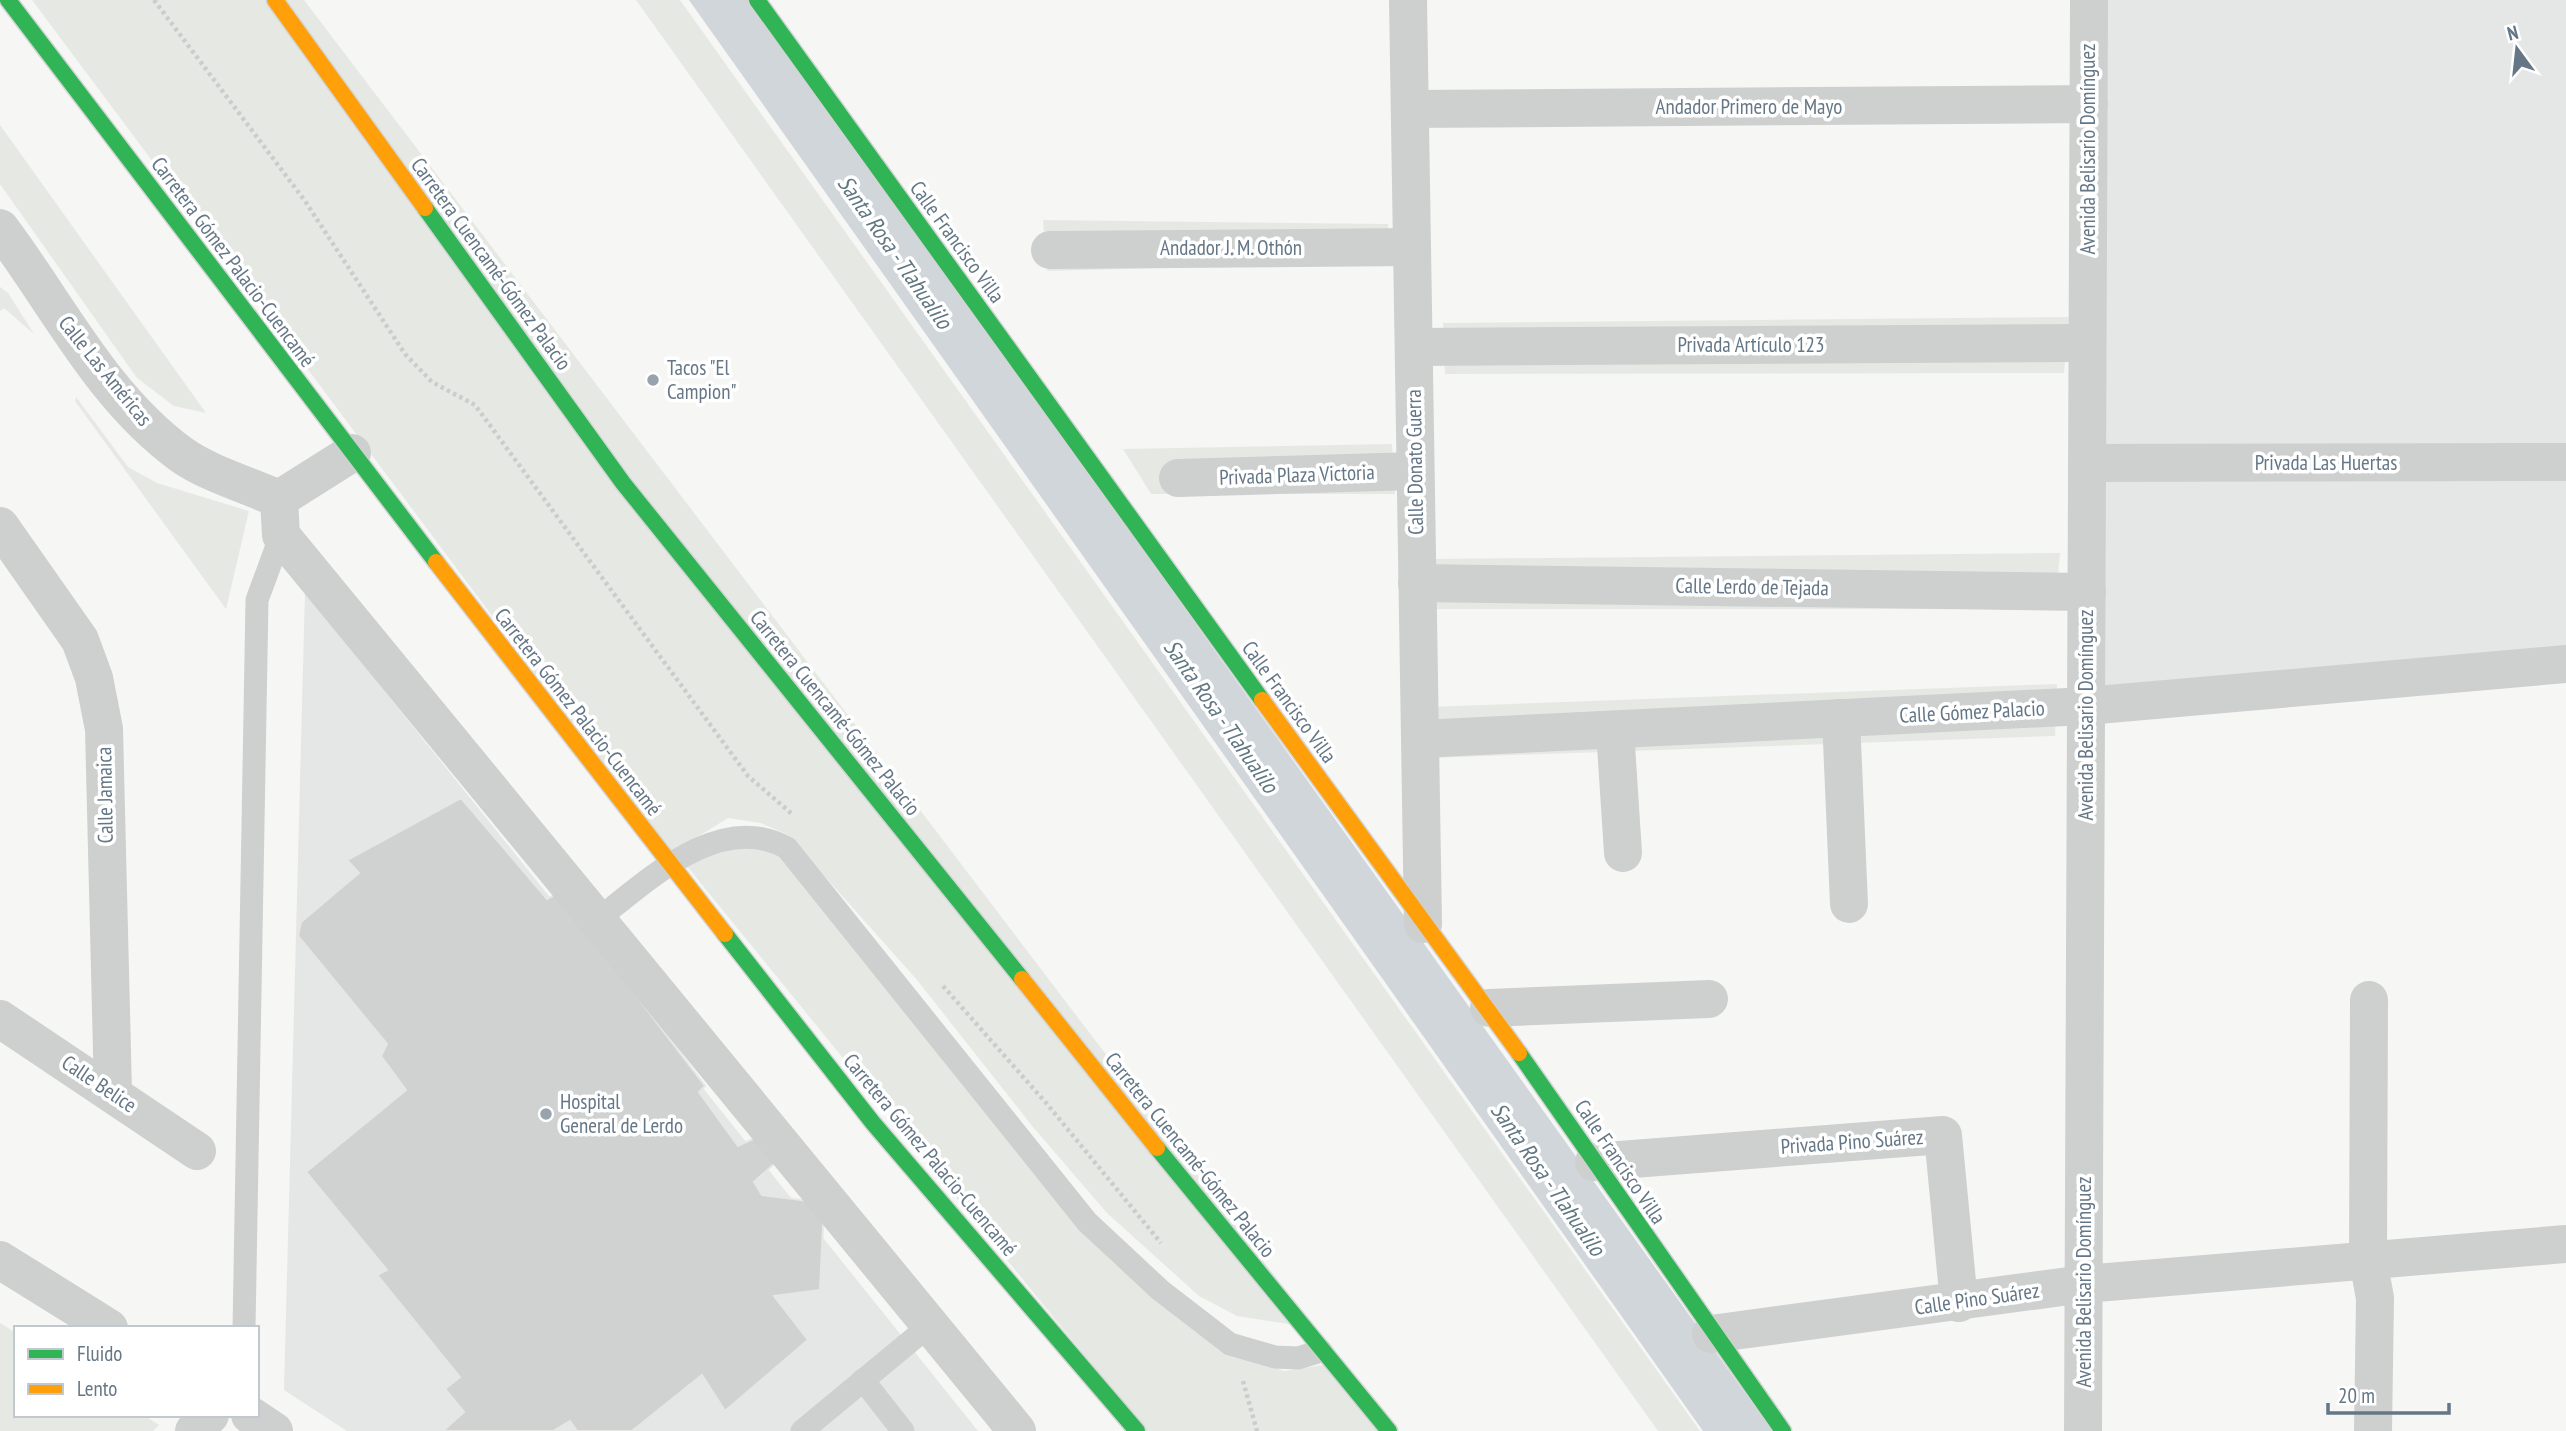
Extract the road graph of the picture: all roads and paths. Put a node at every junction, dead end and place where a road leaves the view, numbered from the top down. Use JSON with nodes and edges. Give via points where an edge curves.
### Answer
{"nodes":[{"id":1,"x":8,"y":0,"type":"edge"},
{"id":2,"x":154,"y":0,"type":"edge"},
{"id":3,"x":275,"y":0,"type":"edge"},
{"id":4,"x":757,"y":0,"type":"edge"},
{"id":5,"x":1408,"y":0,"type":"edge"},
{"id":6,"x":2089,"y":0,"type":"edge"},
{"id":7,"x":781,"y":17,"type":"edge"},
{"id":8,"x":2089,"y":104,"type":"junction"},
{"id":9,"x":1410,"y":109,"type":"junction"},
{"id":10,"x":7,"y":246,"type":"edge"},
{"id":11,"x":1412,"y":247,"type":"junction"},
{"id":12,"x":1050,"y":250,"type":"dead end"},
{"id":13,"x":2088,"y":343,"type":"junction"},
{"id":14,"x":1414,"y":347,"type":"junction"},
{"id":15,"x":352,"y":453,"type":"junction"},
{"id":16,"x":2566,"y":462,"type":"edge"},
{"id":17,"x":2087,"y":463,"type":"junction"},
{"id":18,"x":1415,"y":471,"type":"junction"},
{"id":19,"x":1178,"y":478,"type":"dead end"},
{"id":20,"x":280,"y":517,"type":"junction"},
{"id":21,"x":0,"y":526,"type":"edge"},
{"id":22,"x":1417,"y":583,"type":"junction"},
{"id":23,"x":2087,"y":592,"type":"junction"},
{"id":24,"x":2566,"y":664,"type":"edge"},
{"id":25,"x":2086,"y":706,"type":"junction"},
{"id":26,"x":1842,"y":718,"type":"junction"},
{"id":27,"x":1615,"y":730,"type":"junction"},
{"id":28,"x":1420,"y":739,"type":"junction"},
{"id":29,"x":796,"y":819,"type":"dead end"},
{"id":30,"x":1623,"y":853,"type":"dead end"},
{"id":31,"x":670,"y":864,"type":"junction"},
{"id":32,"x":1849,"y":904,"type":"dead end"},
{"id":33,"x":597,"y":920,"type":"junction"},
{"id":34,"x":1423,"y":924,"type":"junction"},
{"id":35,"x":939,"y":981,"type":"dead end"},
{"id":36,"x":1709,"y":999,"type":"dead end"},
{"id":37,"x":2369,"y":1000,"type":"dead end"},
{"id":38,"x":1489,"y":1008,"type":"junction"},
{"id":39,"x":0,"y":1020,"type":"edge"},
{"id":40,"x":113,"y":1092,"type":"junction"},
{"id":41,"x":197,"y":1151,"type":"dead end"},
{"id":42,"x":1594,"y":1162,"type":"junction"},
{"id":43,"x":2566,"y":1244,"type":"edge"},
{"id":44,"x":1167,"y":1251,"type":"dead end"},
{"id":45,"x":0,"y":1260,"type":"edge"},
{"id":46,"x":2368,"y":1260,"type":"junction"},
{"id":47,"x":2084,"y":1284,"type":"junction"},
{"id":48,"x":42,"y":1286,"type":"junction"},
{"id":49,"x":0,"y":1287,"type":"edge"},
{"id":50,"x":1959,"y":1303,"type":"junction"},
{"id":51,"x":930,"y":1325,"type":"junction"},
{"id":52,"x":106,"y":1326,"type":"edge"},
{"id":53,"x":244,"y":1326,"type":"edge"},
{"id":54,"x":1711,"y":1334,"type":"junction"},
{"id":55,"x":1235,"y":1345,"type":"junction"},
{"id":56,"x":1321,"y":1351,"type":"junction"},
{"id":57,"x":863,"y":1380,"type":"junction"},
{"id":58,"x":208,"y":1417,"type":"edge"},
{"id":59,"x":253,"y":1417,"type":"edge"},
{"id":60,"x":194,"y":1431,"type":"edge"},
{"id":61,"x":274,"y":1431,"type":"edge"},
{"id":62,"x":802,"y":1431,"type":"edge"},
{"id":63,"x":903,"y":1431,"type":"edge"},
{"id":64,"x":1017,"y":1431,"type":"edge"},
{"id":65,"x":1137,"y":1431,"type":"edge"},
{"id":66,"x":1256,"y":1431,"type":"edge"},
{"id":67,"x":1389,"y":1431,"type":"edge"},
{"id":68,"x":1783,"y":1431,"type":"edge"},
{"id":69,"x":2083,"y":1431,"type":"edge"},
{"id":70,"x":2373,"y":1431,"type":"edge"}],
"edges":[{"from":1,"to":15,"type":"main road","name":"Carretera Gómez Palacio-Cuencamé"},
{"from":2,"to":29,"type":"path","via":[[305,201],[405,354],[432,382],[475,405],[748,776]]},
{"from":3,"to":56,"type":"main road","name":"Carretera Cuencamé-Gómez Palacio","via":[[623,483]]},
{"from":4,"to":7,"type":"main road","name":"Calle Francisco Villa"},
{"from":5,"to":9,"type":"street","name":"Calle Donato Guerra"},
{"from":6,"to":8,"type":"street","name":"Avenida Belisario Domínguez"},
{"from":7,"to":34,"type":"main road","name":"Calle Francisco Villa"},
{"from":8,"to":9,"type":"street","name":"Andador Primero de Mayo"},
{"from":8,"to":13,"type":"street","name":"Avenida Belisario Domínguez"},
{"from":9,"to":11,"type":"street","name":"Calle Donato Guerra"},
{"from":10,"to":20,"type":"street","name":"Calle Las Américas","via":[[139,419],[184,457]]},
{"from":11,"to":12,"type":"street","name":"Andador J. M. Othón"},
{"from":11,"to":14,"type":"street","name":"Calle Donato Guerra"},
{"from":13,"to":14,"type":"street","name":"Privada Artículo 123"},
{"from":13,"to":17,"type":"street","name":"Avenida Belisario Domínguez"},
{"from":14,"to":18,"type":"street","name":"Calle Donato Guerra"},
{"from":15,"to":20,"type":"street"},
{"from":15,"to":31,"type":"main road","name":"Carretera Gómez Palacio-Cuencamé"},
{"from":16,"to":17,"type":"street","name":"Privada Las Huertas"},
{"from":17,"to":23,"type":"street","name":"Avenida Belisario Domínguez"},
{"from":18,"to":19,"type":"street","name":"Privada Plaza Victoria"},
{"from":18,"to":22,"type":"street","name":"Calle Donato Guerra"},
{"from":20,"to":33,"type":"street"},
{"from":20,"to":53,"type":"lane","via":[[257,600]]},
{"from":21,"to":40,"type":"street","name":"Calle Jamaica","via":[[80,639],[94,678],[104,729]]},
{"from":22,"to":23,"type":"street","name":"Calle Lerdo de Tejada"},
{"from":22,"to":28,"type":"street","name":"Calle Donato Guerra"},
{"from":23,"to":25,"type":"street","name":"Avenida Belisario Domínguez"},
{"from":24,"to":25,"type":"street","name":"Calle Gómez Palacio"},
{"from":25,"to":26,"type":"street","name":"Calle Gómez Palacio"},
{"from":25,"to":47,"type":"street","name":"Avenida Belisario Domínguez"},
{"from":26,"to":27,"type":"street","name":"Calle Gómez Palacio"},
{"from":26,"to":32,"type":"street"},
{"from":27,"to":28,"type":"street","name":"Calle Gómez Palacio"},
{"from":27,"to":30,"type":"street"},
{"from":28,"to":34,"type":"street","name":"Calle Donato Guerra"},
{"from":31,"to":33,"type":"lane"},
{"from":31,"to":55,"type":"lane","via":[[736,837],[754,835],[787,848],[1087,1222],[1160,1290]]},
{"from":31,"to":65,"type":"main road","name":"Carretera Gómez Palacio-Cuencamé","via":[[873,1123]]},
{"from":33,"to":51,"type":"street"},
{"from":34,"to":38,"type":"main road","name":"Calle Francisco Villa"},
{"from":35,"to":44,"type":"path"},
{"from":36,"to":38,"type":"street"},
{"from":37,"to":46,"type":"street"},
{"from":38,"to":42,"type":"main road","name":"Calle Francisco Villa"},
{"from":39,"to":40,"type":"street","name":"Calle Belice"},
{"from":40,"to":41,"type":"street","name":"Calle Belice"},
{"from":42,"to":50,"type":"street","name":"Privada Pino Suárez","via":[[1942,1135]]},
{"from":42,"to":54,"type":"main road","name":"Calle Francisco Villa"},
{"from":43,"to":46,"type":"street","name":"Calle Pino Suárez"},
{"from":45,"to":48,"type":"street"},
{"from":46,"to":47,"type":"street","name":"Calle Pino Suárez"},
{"from":46,"to":70,"type":"street","via":[[2375,1298]]},
{"from":47,"to":50,"type":"street","name":"Calle Pino Suárez"},
{"from":47,"to":69,"type":"street","name":"Avenida Belisario Domínguez"},
{"from":48,"to":49,"type":"street"},
{"from":48,"to":52,"type":"street"},
{"from":50,"to":54,"type":"street","name":"Calle Pino Suárez"},
{"from":51,"to":57,"type":"lane"},
{"from":51,"to":64,"type":"street"},
{"from":54,"to":68,"type":"main road","name":"Calle Francisco Villa"},
{"from":55,"to":56,"type":"lane","via":[[1275,1357],[1298,1358]]},
{"from":55,"to":66,"type":"path"},
{"from":56,"to":67,"type":"main road","name":"Carretera Cuencamé-Gómez Palacio"},
{"from":57,"to":62,"type":"lane"},
{"from":57,"to":63,"type":"lane"},
{"from":58,"to":60,"type":"street"},
{"from":59,"to":61,"type":"street"}]}
